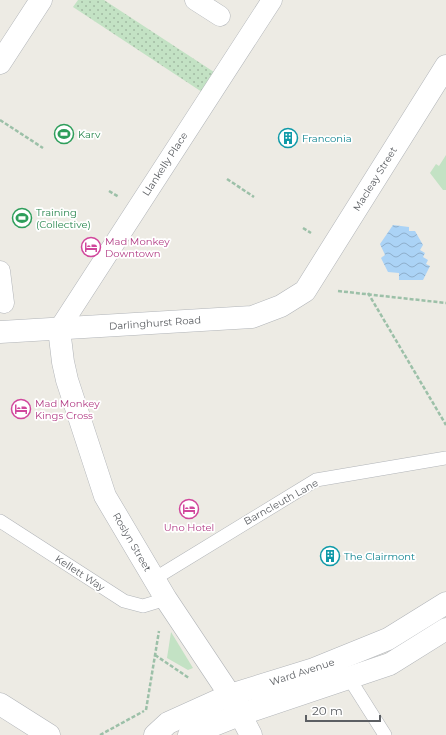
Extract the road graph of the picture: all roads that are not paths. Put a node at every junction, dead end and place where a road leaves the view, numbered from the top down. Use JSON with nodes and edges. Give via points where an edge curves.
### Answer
{"nodes":[{"id":1,"x":41,"y":0,"type":"edge"},
{"id":2,"x":195,"y":0,"type":"edge"},
{"id":3,"x":272,"y":0,"type":"edge"},
{"id":4,"x":220,"y":16,"type":"dead end"},
{"id":5,"x":0,"y":63,"type":"edge"},
{"id":6,"x":446,"y":66,"type":"edge"},
{"id":7,"x":0,"y":271,"type":"edge"},
{"id":8,"x":305,"y":291,"type":"joint"},
{"id":9,"x":4,"y":303,"type":"dead end"},
{"id":10,"x":59,"y":329,"type":"junction"},
{"id":11,"x":0,"y":332,"type":"edge"},
{"id":12,"x":446,"y":458,"type":"edge"},
{"id":13,"x":0,"y":521,"type":"edge"},
{"id":14,"x":154,"y":579,"type":"junction"},
{"id":15,"x":166,"y":599,"type":"junction"},
{"id":16,"x":446,"y":603,"type":"edge"},
{"id":17,"x":446,"y":629,"type":"edge"},
{"id":18,"x":349,"y":678,"type":"junction"},
{"id":19,"x":230,"y":695,"type":"junction"},
{"id":20,"x":0,"y":704,"type":"edge"},
{"id":21,"x":239,"y":715,"type":"junction"},
{"id":22,"x":49,"y":735,"type":"edge"},
{"id":23,"x":155,"y":735,"type":"edge"},
{"id":24,"x":189,"y":735,"type":"edge"},
{"id":25,"x":251,"y":735,"type":"edge"},
{"id":26,"x":385,"y":735,"type":"edge"}],
"edges":[{"from":1,"to":5,"type":"street"},
{"from":2,"to":4,"type":"street"},
{"from":3,"to":10,"type":"street","name":"Llankelly Place"},
{"from":6,"to":8,"type":"street","name":"Macleay Street"},
{"from":7,"to":9,"type":"street"},
{"from":8,"to":10,"type":"street","name":"Darlinghurst Road","via":[[281,306],[252,317]]},
{"from":10,"to":11,"type":"street","name":"Darlinghurst Road"},
{"from":10,"to":14,"type":"street","name":"Roslyn Street","via":[[67,380],[105,496]]},
{"from":12,"to":14,"type":"lane","name":"Barncleuth Lane","via":[[316,480]]},
{"from":13,"to":15,"type":"lane","name":"Kellett Way","via":[[124,601],[143,606]]},
{"from":14,"to":15,"type":"street","name":"Roslyn Street"},
{"from":15,"to":19,"type":"street","name":"Roslyn Street"},
{"from":16,"to":19,"type":"street","name":"Ward Avenue","via":[[388,639],[314,669]]},
{"from":17,"to":18,"type":"street","name":"Ward Avenue","via":[[390,664]]},
{"from":18,"to":21,"type":"street","name":"Ward Avenue"},
{"from":18,"to":26,"type":"lane"},
{"from":19,"to":21,"type":"street","name":"Roslyn Street"},
{"from":19,"to":23,"type":"street","name":"Ward Avenue","via":[[168,723]]},
{"from":20,"to":22,"type":"street"},
{"from":21,"to":24,"type":"street","name":"Ward Avenue"},
{"from":21,"to":25,"type":"street","name":"Roslyn Street"}]}
